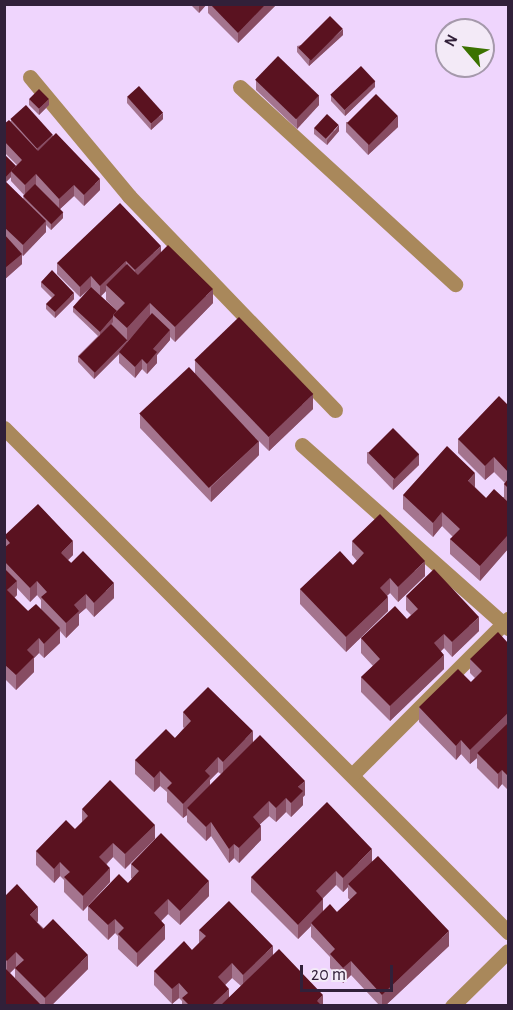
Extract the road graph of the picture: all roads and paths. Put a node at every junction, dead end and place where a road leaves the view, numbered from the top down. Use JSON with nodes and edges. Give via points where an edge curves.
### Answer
{"nodes":[{"id":1,"x":30,"y":77,"type":"dead end"},
{"id":2,"x":240,"y":87,"type":"dead end"},
{"id":3,"x":455,"y":284,"type":"dead end"},
{"id":4,"x":335,"y":410,"type":"dead end"},
{"id":5,"x":4,"y":428,"type":"edge"},
{"id":6,"x":302,"y":445,"type":"dead end"},
{"id":7,"x":507,"y":624,"type":"edge"},
{"id":8,"x":354,"y":773,"type":"junction"},
{"id":9,"x":508,"y":932,"type":"edge"},
{"id":10,"x":508,"y":951,"type":"edge"},
{"id":11,"x":452,"y":1005,"type":"edge"}],
"edges":[{"from":1,"to":4,"type":"street","via":[[129,196]]},
{"from":2,"to":3,"type":"street"},
{"from":5,"to":8,"type":"street"},
{"from":6,"to":7,"type":"street"},
{"from":7,"to":8,"type":"street"},
{"from":8,"to":9,"type":"street"},
{"from":10,"to":11,"type":"street"}]}
